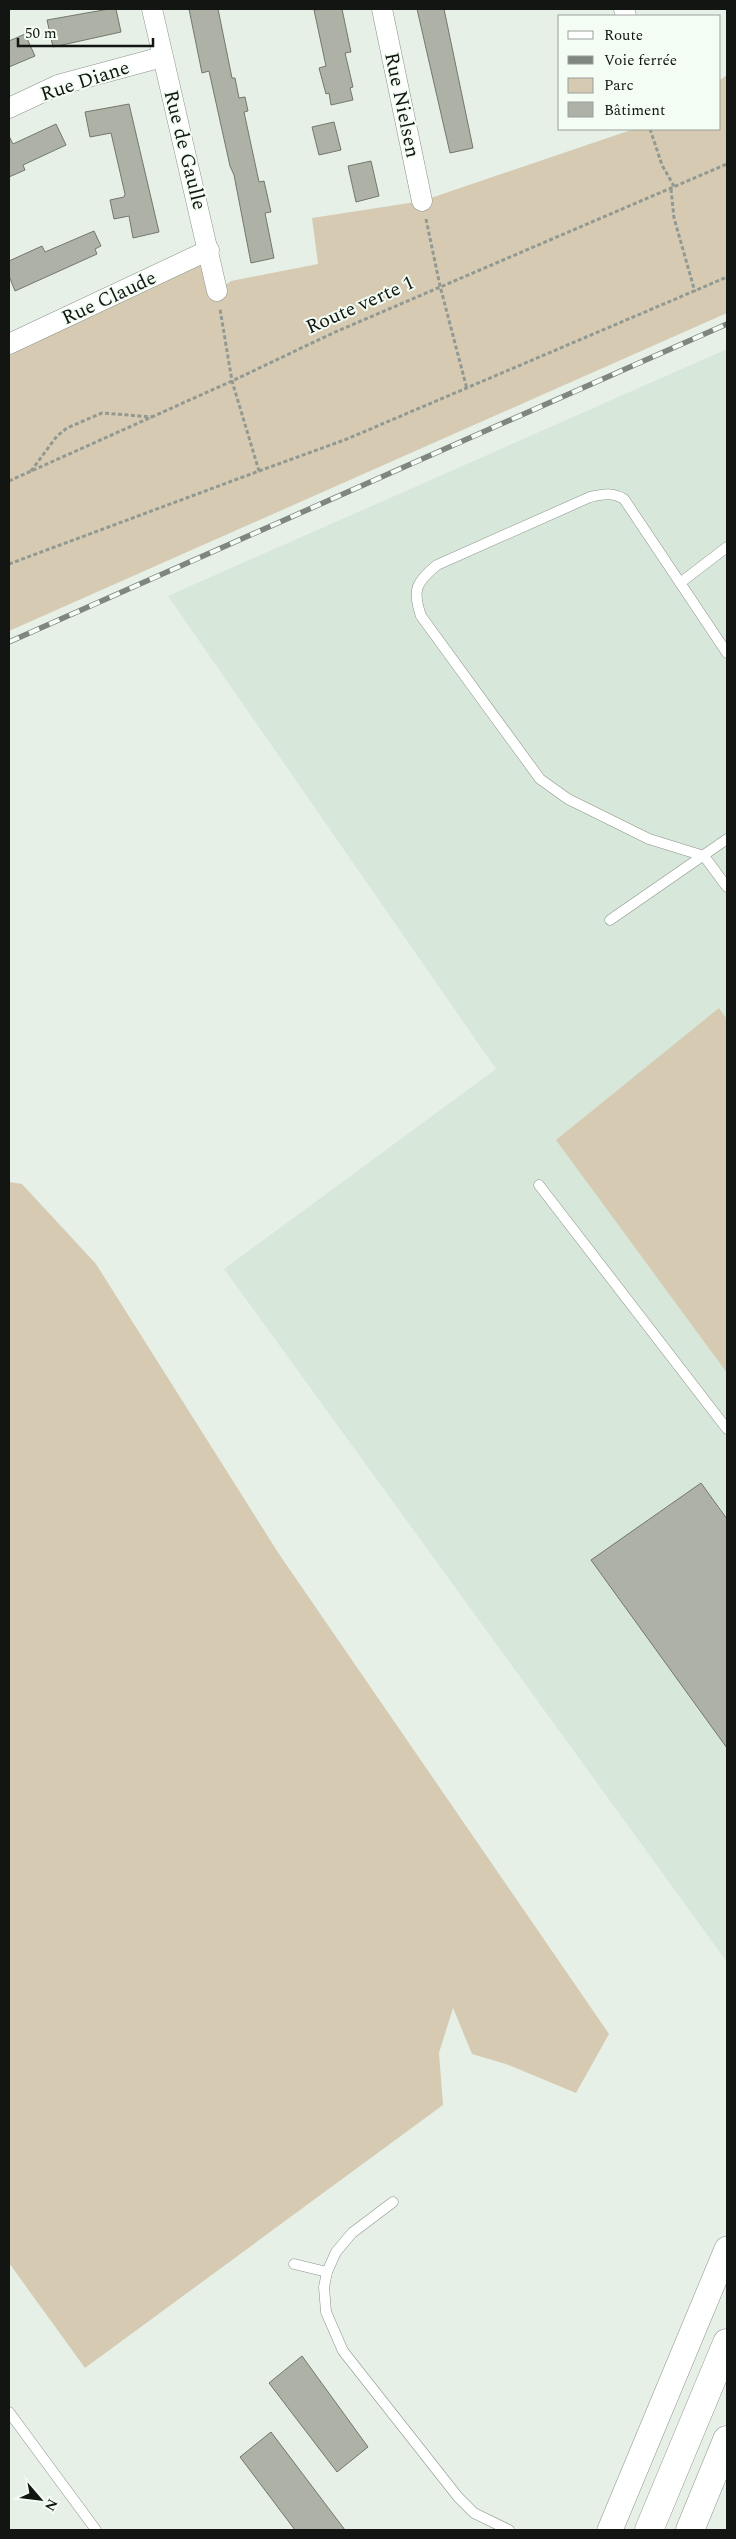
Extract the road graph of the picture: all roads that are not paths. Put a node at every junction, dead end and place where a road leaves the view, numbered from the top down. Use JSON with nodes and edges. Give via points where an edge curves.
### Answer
{"nodes":[{"id":1,"x":152,"y":9,"type":"edge"},
{"id":2,"x":382,"y":9,"type":"edge"},
{"id":3,"x":162,"y":57,"type":"junction"},
{"id":4,"x":9,"y":108,"type":"edge"},
{"id":5,"x":422,"y":201,"type":"road end"},
{"id":6,"x":209,"y":250,"type":"junction"},
{"id":7,"x":217,"y":291,"type":"road end"},
{"id":8,"x":9,"y":344,"type":"edge"},
{"id":9,"x":727,"y":547,"type":"edge"},
{"id":10,"x":680,"y":583,"type":"junction"},
{"id":11,"x":727,"y":653,"type":"edge"},
{"id":12,"x":727,"y":839,"type":"edge"},
{"id":13,"x":704,"y":856,"type":"junction"},
{"id":14,"x":727,"y":886,"type":"edge"},
{"id":15,"x":610,"y":920,"type":"dead end"},
{"id":16,"x":539,"y":1185,"type":"dead end"},
{"id":17,"x":727,"y":1429,"type":"edge"},
{"id":18,"x":393,"y":2202,"type":"dead end"},
{"id":19,"x":727,"y":2249,"type":"edge"},
{"id":20,"x":294,"y":2264,"type":"dead end"},
{"id":21,"x":327,"y":2272,"type":"junction"},
{"id":22,"x":727,"y":2343,"type":"edge"},
{"id":23,"x":9,"y":2412,"type":"edge"},
{"id":24,"x":727,"y":2440,"type":"edge"},
{"id":25,"x":96,"y":2530,"type":"edge"},
{"id":26,"x":509,"y":2530,"type":"edge"},
{"id":27,"x":610,"y":2530,"type":"edge"},
{"id":28,"x":649,"y":2530,"type":"edge"},
{"id":29,"x":690,"y":2530,"type":"edge"}],
"edges":[{"from":1,"to":3,"type":"street","name":"Rue de Gaulle"},
{"from":2,"to":5,"type":"street","name":"Rue Nielsen"},
{"from":3,"to":4,"type":"street","name":"Rue Diane","via":[[58,85]]},
{"from":3,"to":6,"type":"street","name":"Rue de Gaulle"},
{"from":6,"to":7,"type":"street","name":"Rue de Gaulle"},
{"from":6,"to":8,"type":"street","name":"Rue Claude"},
{"from":9,"to":10,"type":"lane"},
{"from":10,"to":11,"type":"lane"},
{"from":10,"to":13,"type":"lane","via":[[624,499],[608,493],[548,514],[438,565],[423,576],[415,599],[421,616],[436,638],[540,779],[568,799],[649,838]]},
{"from":12,"to":13,"type":"lane"},
{"from":13,"to":14,"type":"lane"},
{"from":13,"to":15,"type":"lane"},
{"from":16,"to":17,"type":"lane"},
{"from":18,"to":21,"type":"lane","via":[[344,2241]]},
{"from":19,"to":27,"type":"street"},
{"from":20,"to":21,"type":"lane"},
{"from":21,"to":26,"type":"lane","via":[[324,2287],[326,2312],[343,2351],[462,2502],[478,2516]]},
{"from":22,"to":28,"type":"highway"},
{"from":23,"to":25,"type":"lane"},
{"from":24,"to":29,"type":"highway"}]}
